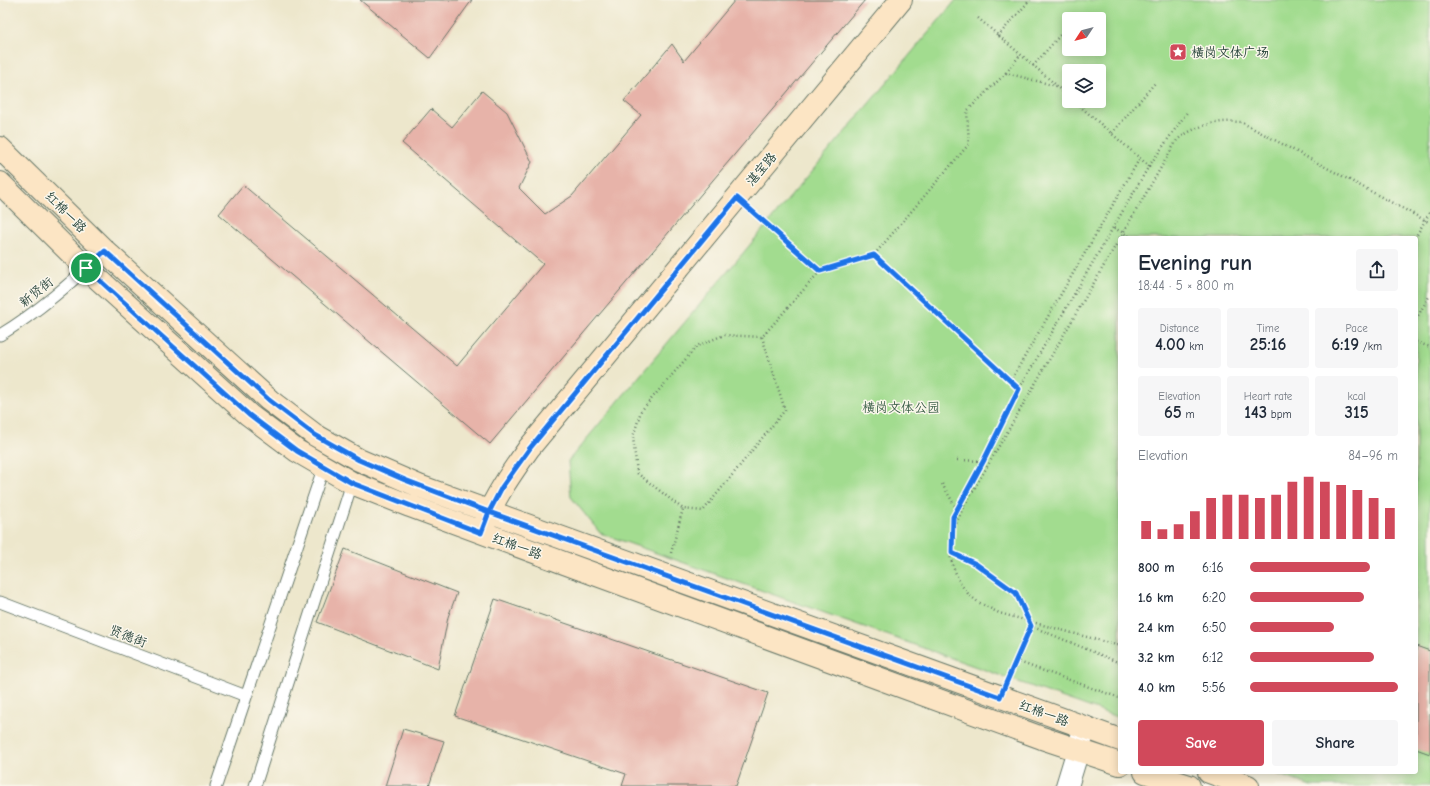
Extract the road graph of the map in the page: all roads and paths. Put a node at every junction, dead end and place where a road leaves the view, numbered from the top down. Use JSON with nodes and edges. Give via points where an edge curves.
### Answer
{"nodes":[{"id":1,"x":901,"y":0,"type":"edge"},
{"id":2,"x":1030,"y":0,"type":"edge"},
{"id":3,"x":978,"y":18,"type":"dead end"},
{"id":4,"x":1062,"y":33,"type":"edge"},
{"id":5,"x":998,"y":36,"type":"junction"},
{"id":6,"x":1020,"y":55,"type":"junction"},
{"id":7,"x":1033,"y":66,"type":"junction"},
{"id":8,"x":1006,"y":73,"type":"junction"},
{"id":9,"x":1155,"y":83,"type":"dead end"},
{"id":10,"x":1056,"y":86,"type":"junction"},
{"id":11,"x":1062,"y":91,"type":"edge"},
{"id":12,"x":1082,"y":108,"type":"edge"},
{"id":13,"x":1188,"y":110,"type":"dead end"},
{"id":14,"x":1112,"y":133,"type":"junction"},
{"id":15,"x":0,"y":148,"type":"edge"},
{"id":16,"x":1140,"y":158,"type":"junction"},
{"id":17,"x":1149,"y":166,"type":"junction"},
{"id":18,"x":0,"y":183,"type":"edge"},
{"id":19,"x":737,"y":198,"type":"junction"},
{"id":20,"x":1430,"y":212,"type":"edge"},
{"id":21,"x":1430,"y":222,"type":"edge"},
{"id":22,"x":1114,"y":227,"type":"junction"},
{"id":23,"x":1121,"y":236,"type":"edge"},
{"id":24,"x":1130,"y":236,"type":"edge"},
{"id":25,"x":1416,"y":236,"type":"edge"},
{"id":26,"x":1118,"y":241,"type":"edge"},
{"id":27,"x":105,"y":251,"type":"junction"},
{"id":28,"x":874,"y":255,"type":"junction"},
{"id":29,"x":86,"y":268,"type":"junction"},
{"id":30,"x":820,"y":271,"type":"junction"},
{"id":31,"x":1430,"y":295,"type":"edge"},
{"id":32,"x":1418,"y":316,"type":"edge"},
{"id":33,"x":0,"y":336,"type":"edge"},
{"id":34,"x":762,"y":337,"type":"junction"},
{"id":35,"x":1418,"y":343,"type":"edge"},
{"id":36,"x":1430,"y":347,"type":"edge"},
{"id":37,"x":1010,"y":382,"type":"junction"},
{"id":38,"x":1019,"y":389,"type":"junction"},
{"id":39,"x":957,"y":460,"type":"dead end"},
{"id":40,"x":984,"y":460,"type":"junction"},
{"id":41,"x":324,"y":466,"type":"junction"},
{"id":42,"x":352,"y":483,"type":"junction"},
{"id":43,"x":942,"y":484,"type":"dead end"},
{"id":44,"x":684,"y":509,"type":"junction"},
{"id":45,"x":957,"y":510,"type":"junction"},
{"id":46,"x":489,"y":512,"type":"junction"},
{"id":47,"x":481,"y":533,"type":"junction"},
{"id":48,"x":665,"y":575,"type":"junction"},
{"id":49,"x":0,"y":602,"type":"edge"},
{"id":50,"x":1031,"y":626,"type":"junction"},
{"id":51,"x":1118,"y":645,"type":"edge"},
{"id":52,"x":1016,"y":661,"type":"junction"},
{"id":53,"x":1118,"y":662,"type":"edge"},
{"id":54,"x":246,"y":696,"type":"junction"},
{"id":55,"x":1000,"y":697,"type":"junction"},
{"id":56,"x":1118,"y":697,"type":"edge"},
{"id":57,"x":1085,"y":727,"type":"junction"},
{"id":58,"x":1118,"y":739,"type":"edge"},
{"id":59,"x":1078,"y":750,"type":"junction"},
{"id":60,"x":1118,"y":763,"type":"edge"},
{"id":61,"x":1151,"y":774,"type":"edge"},
{"id":62,"x":1215,"y":774,"type":"edge"},
{"id":63,"x":216,"y":786,"type":"edge"},
{"id":64,"x":255,"y":786,"type":"edge"},
{"id":65,"x":1067,"y":786,"type":"edge"},
{"id":66,"x":1189,"y":786,"type":"edge"},
{"id":67,"x":1248,"y":786,"type":"edge"}],
"edges":[{"from":1,"to":19,"type":"main road","name":"湛宝路"},
{"from":2,"to":5,"type":"path"},
{"from":3,"to":5,"type":"path"},
{"from":4,"to":7,"type":"path"},
{"from":5,"to":6,"type":"path"},
{"from":6,"to":7,"type":"path"},
{"from":6,"to":8,"type":"path"},
{"from":7,"to":10,"type":"path"},
{"from":8,"to":10,"type":"path"},
{"from":8,"to":28,"type":"path","via":[[967,111],[968,144]]},
{"from":9,"to":14,"type":"path"},
{"from":10,"to":11,"type":"path"},
{"from":12,"to":14,"type":"path"},
{"from":13,"to":17,"type":"path"},
{"from":14,"to":16,"type":"path"},
{"from":15,"to":27,"type":"main road","name":"红棉一路"},
{"from":16,"to":17,"type":"path"},
{"from":16,"to":37,"type":"path"},
{"from":17,"to":22,"type":"path"},
{"from":18,"to":29,"type":"main road","name":"红棉一路"},
{"from":19,"to":30,"type":"path"},
{"from":19,"to":46,"type":"main road","name":"湛宝路","via":[[530,448],[502,487]]},
{"from":20,"to":25,"type":"path"},
{"from":21,"to":23,"type":"path","via":[[1241,122],[1227,120],[1200,126],[1185,133],[1178,140]]},
{"from":22,"to":24,"type":"path"},
{"from":22,"to":38,"type":"path"},
{"from":26,"to":51,"type":"path","via":[[963,508],[950,543],[950,555],[960,583],[978,602],[999,613]]},
{"from":27,"to":29,"type":"lane","name":"新贤街"},
{"from":27,"to":46,"type":"main road","name":"红棉一路","via":[[269,400],[315,435],[359,460]]},
{"from":28,"to":30,"type":"path"},
{"from":28,"to":37,"type":"path"},
{"from":29,"to":33,"type":"lane","name":"新贤街","via":[[20,323]]},
{"from":29,"to":41,"type":"main road","name":"红棉一路","via":[[249,415],[297,451]]},
{"from":30,"to":34,"type":"path"},
{"from":31,"to":32,"type":"path"},
{"from":34,"to":44,"type":"path","via":[[785,410],[703,510]]},
{"from":34,"to":44,"type":"path","via":[[724,335],[697,346],[641,411],[633,437],[637,473]]},
{"from":35,"to":36,"type":"path"},
{"from":37,"to":38,"type":"path"},
{"from":38,"to":40,"type":"path"},
{"from":39,"to":40,"type":"path"},
{"from":40,"to":45,"type":"path"},
{"from":41,"to":42,"type":"main road","name":"红棉一路"},
{"from":41,"to":54,"type":"lane"},
{"from":42,"to":47,"type":"main road","name":"红棉一路"},
{"from":42,"to":64,"type":"lane"},
{"from":43,"to":45,"type":"path"},
{"from":44,"to":48,"type":"path"},
{"from":45,"to":50,"type":"path","via":[[953,517],[952,553],[976,564],[1016,593]]},
{"from":46,"to":47,"type":"main road","name":"湛宝路"},
{"from":46,"to":48,"type":"main road","name":"红棉一路"},
{"from":47,"to":59,"type":"main road","name":"红棉一路"},
{"from":48,"to":55,"type":"main road","name":"红棉一路"},
{"from":49,"to":54,"type":"lane","name":"贤德街"},
{"from":50,"to":52,"type":"path"},
{"from":50,"to":53,"type":"path"},
{"from":52,"to":55,"type":"path"},
{"from":52,"to":56,"type":"path"},
{"from":54,"to":63,"type":"lane"},
{"from":55,"to":57,"type":"main road","name":"红棉一路"},
{"from":57,"to":58,"type":"main road","name":"红棉一路"},
{"from":57,"to":59,"type":"street"},
{"from":59,"to":60,"type":"main road","name":"红棉一路"},
{"from":59,"to":65,"type":"street"},
{"from":61,"to":66,"type":"main road"},
{"from":62,"to":67,"type":"main road"}]}
